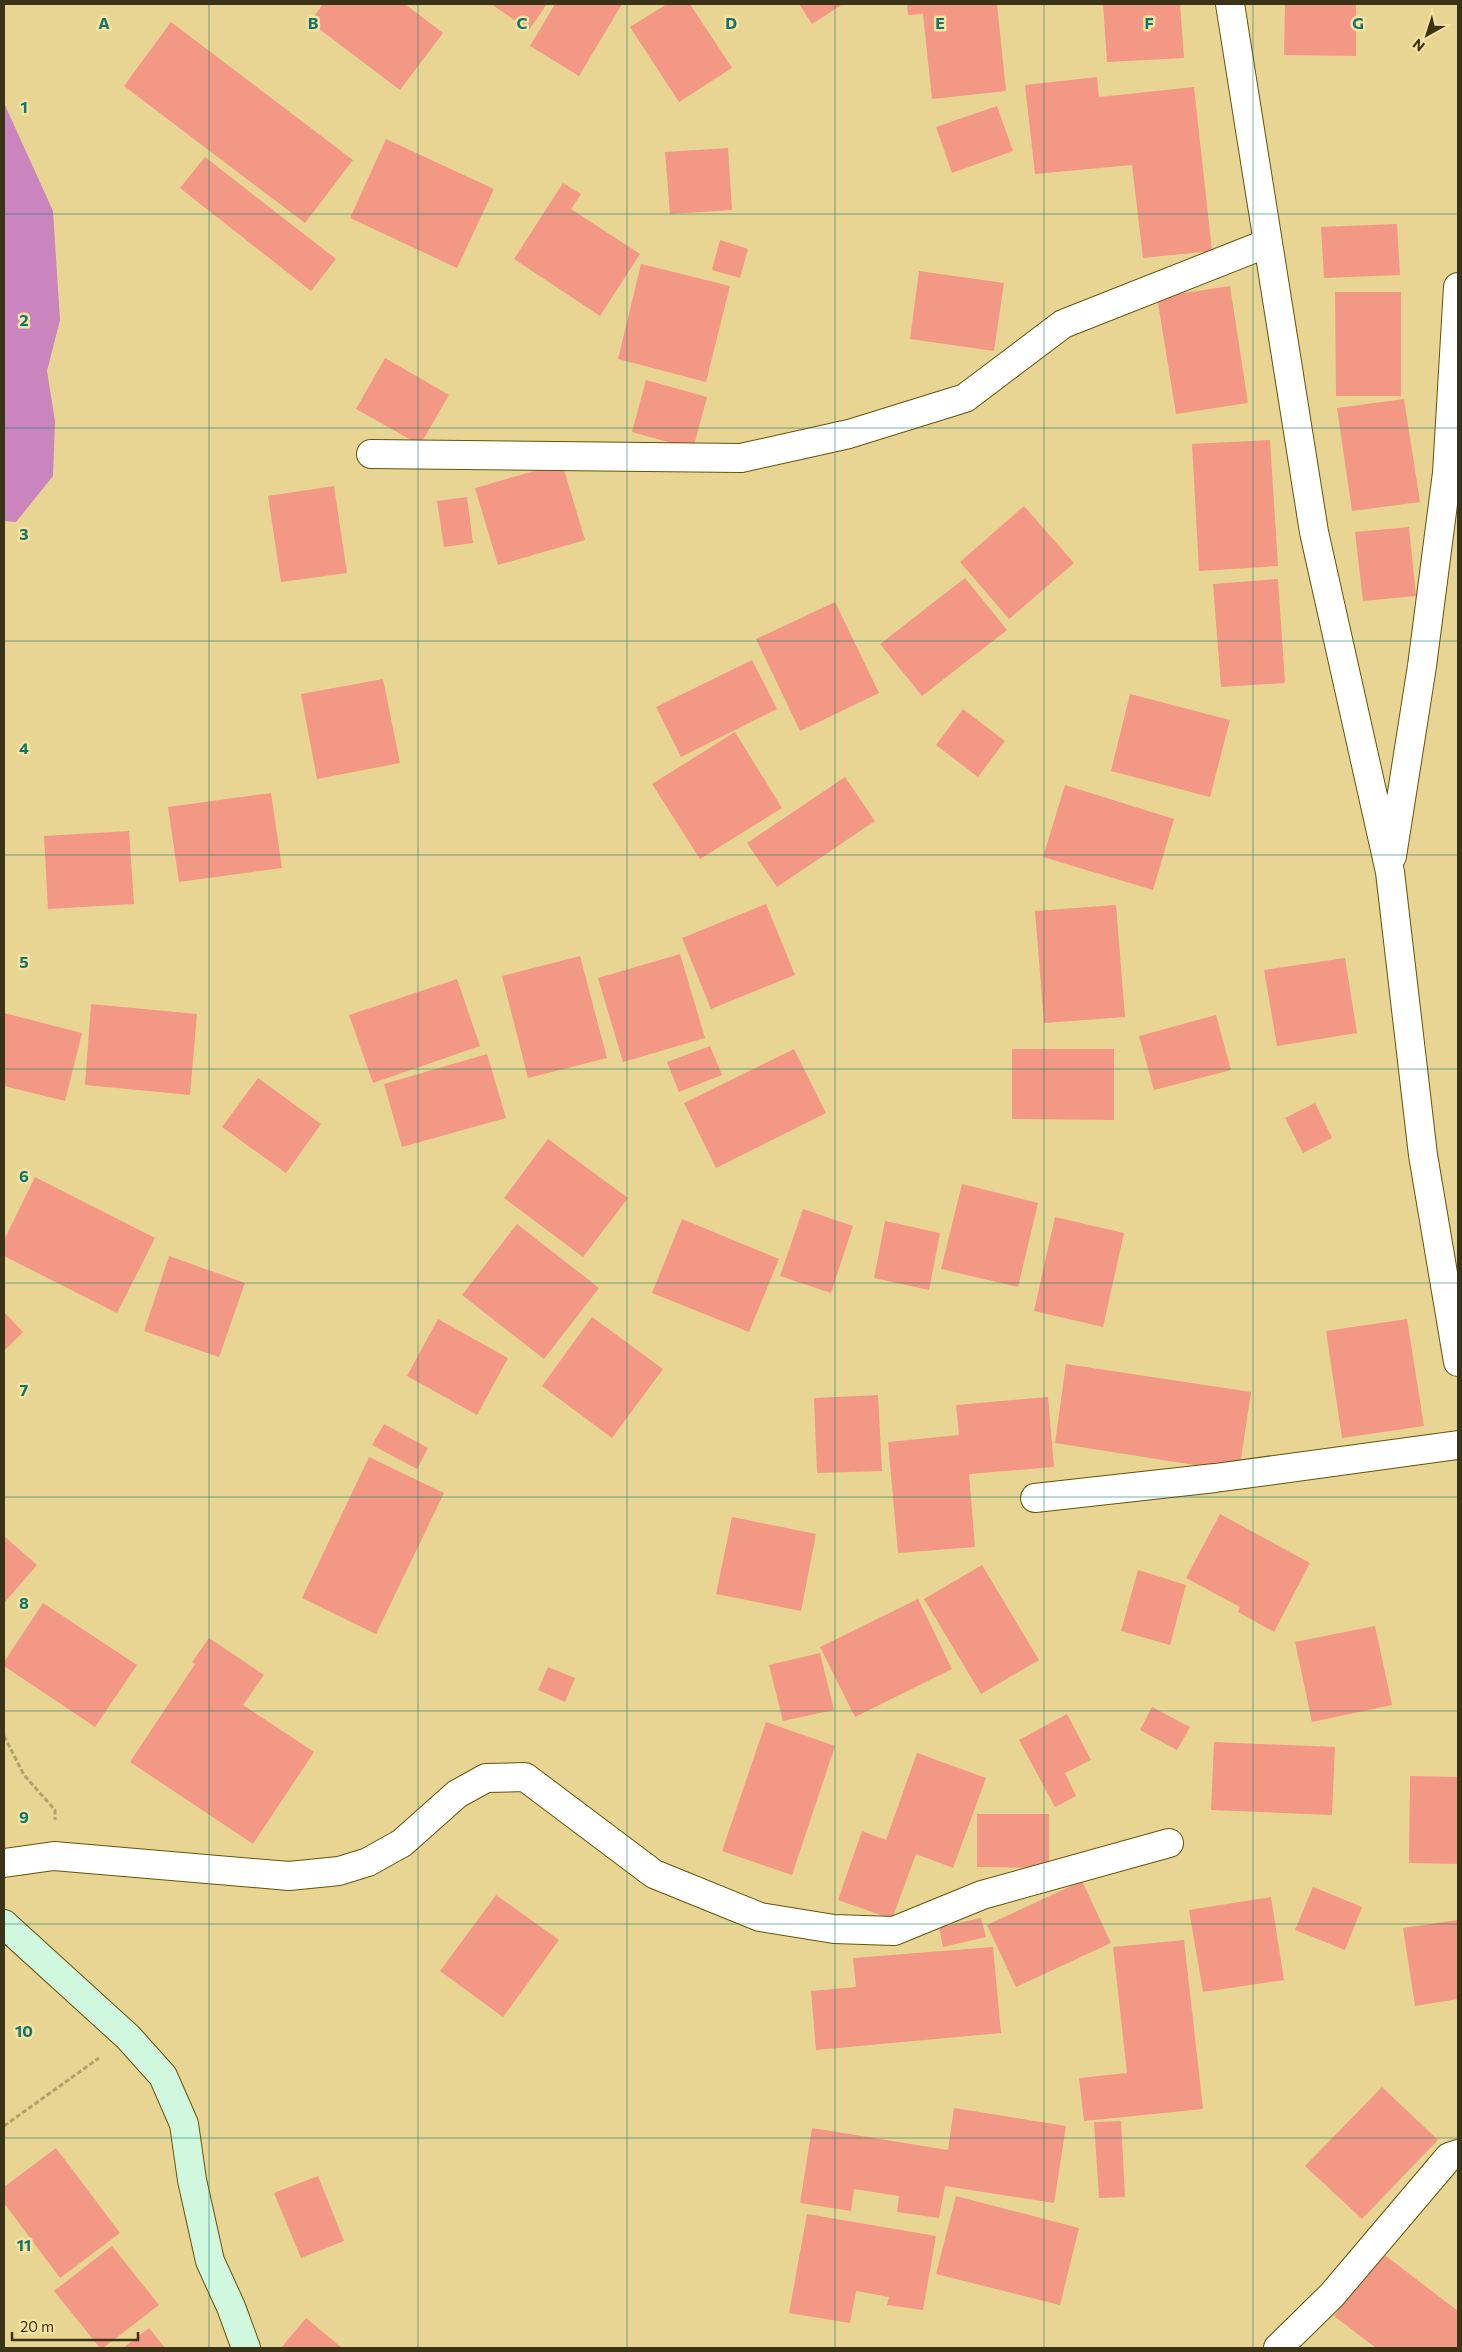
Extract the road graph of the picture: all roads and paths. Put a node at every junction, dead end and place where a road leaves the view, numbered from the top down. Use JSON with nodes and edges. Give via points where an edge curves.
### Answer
{"nodes":[{"id":1,"x":1230,"y":4,"type":"edge"},
{"id":2,"x":1268,"y":243,"type":"junction"},
{"id":3,"x":1458,"y":287,"type":"edge"},
{"id":4,"x":371,"y":454,"type":"dead end"},
{"id":5,"x":1390,"y":872,"type":"junction"},
{"id":6,"x":1458,"y":1362,"type":"edge"},
{"id":7,"x":1458,"y":1445,"type":"edge"},
{"id":8,"x":1035,"y":1498,"type":"dead end"},
{"id":9,"x":4,"y":1736,"type":"edge"},
{"id":10,"x":1170,"y":1843,"type":"dead end"},
{"id":11,"x":54,"y":1856,"type":"junction"},
{"id":12,"x":4,"y":1863,"type":"edge"},
{"id":13,"x":4,"y":1924,"type":"edge"},
{"id":14,"x":128,"y":2037,"type":"junction"},
{"id":15,"x":4,"y":2126,"type":"edge"},
{"id":16,"x":1458,"y":2154,"type":"edge"},
{"id":17,"x":246,"y":2348,"type":"edge"},
{"id":18,"x":1278,"y":2348,"type":"edge"}],
"edges":[{"from":1,"to":2,"type":"street"},
{"from":2,"to":4,"type":"street","via":[[1063,324],[965,398],[840,436],[741,458]]},
{"from":2,"to":5,"type":"street","via":[[1314,532]]},
{"from":3,"to":5,"type":"street","via":[[1447,473],[1422,666]]},
{"from":5,"to":6,"type":"street","via":[[1422,1155]]},
{"from":7,"to":8,"type":"street","via":[[1215,1478]]},
{"from":9,"to":11,"type":"path","via":[[24,1775],[55,1810]]},
{"from":10,"to":11,"type":"street","via":[[982,1895],[894,1931],[834,1929],[760,1917],[654,1874],[524,1777],[486,1778],[457,1794],[402,1843],[368,1862],[339,1871],[289,1876]]},
{"from":11,"to":12,"type":"street"},
{"from":13,"to":14,"type":"street"},
{"from":14,"to":15,"type":"path"},
{"from":14,"to":17,"type":"street","via":[[163,2076],[184,2124],[192,2180],[210,2261]]},
{"from":16,"to":18,"type":"street","via":[[1449,2157],[1332,2295]]}]}
